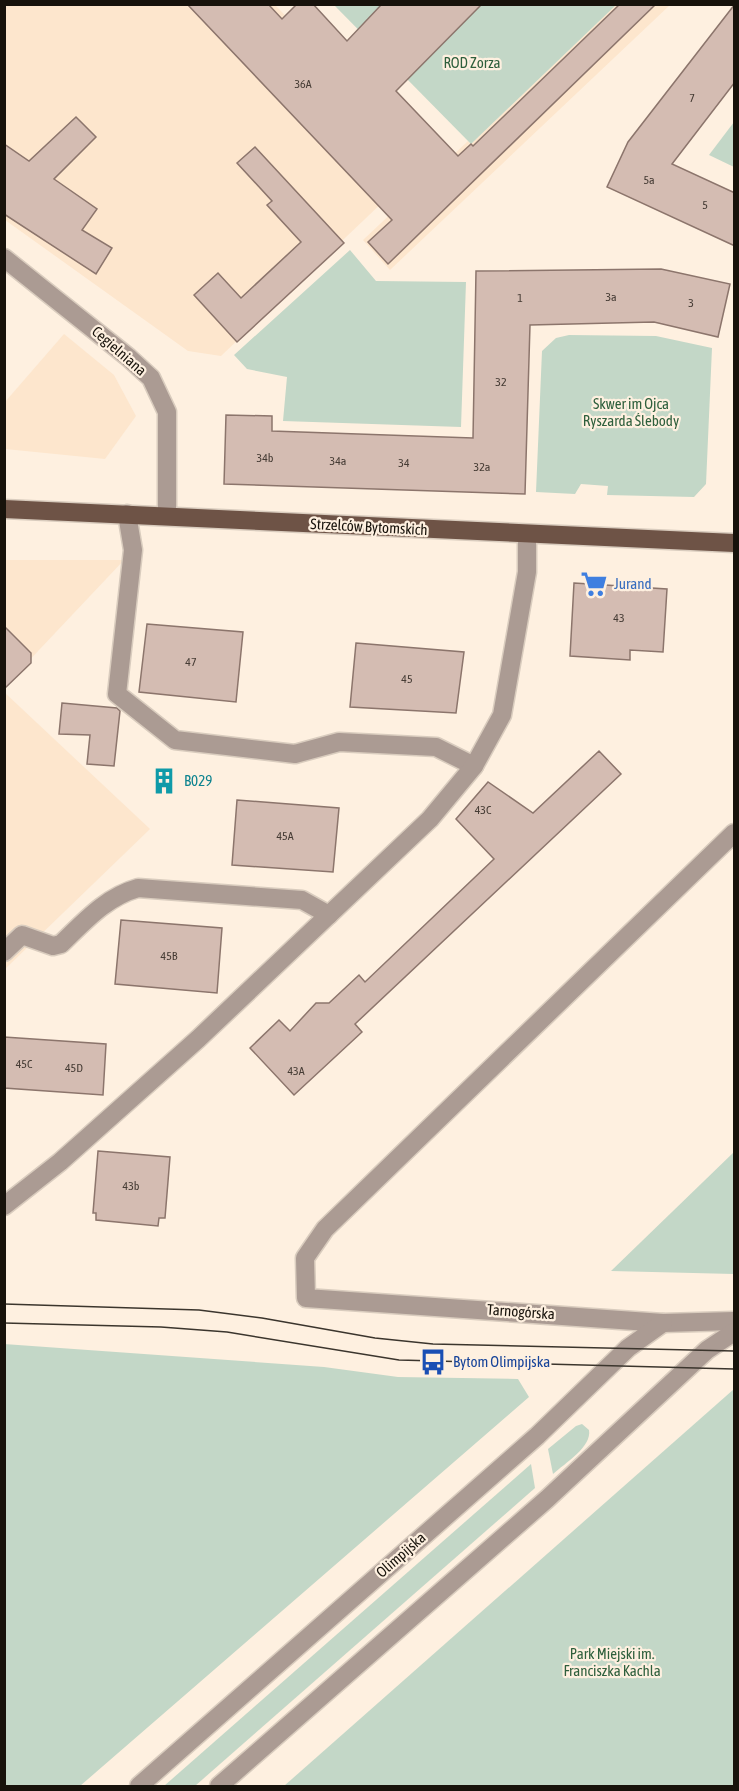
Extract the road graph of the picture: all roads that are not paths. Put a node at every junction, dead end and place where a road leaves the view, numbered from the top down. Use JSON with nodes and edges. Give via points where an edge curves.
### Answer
{"nodes":[{"id":1,"x":4,"y":258,"type":"edge"},
{"id":2,"x":4,"y":509,"type":"edge"},
{"id":3,"x":127,"y":514,"type":"junction"},
{"id":4,"x":166,"y":516,"type":"junction"},
{"id":5,"x":526,"y":535,"type":"junction"},
{"id":6,"x":735,"y":543,"type":"edge"},
{"id":7,"x":474,"y":766,"type":"junction"},
{"id":8,"x":735,"y":833,"type":"edge"},
{"id":9,"x":328,"y":915,"type":"junction"},
{"id":10,"x":4,"y":952,"type":"edge"},
{"id":11,"x":4,"y":1206,"type":"edge"},
{"id":12,"x":735,"y":1321,"type":"edge"},
{"id":13,"x":663,"y":1323,"type":"junction"},
{"id":14,"x":735,"y":1332,"type":"edge"},
{"id":15,"x":139,"y":1786,"type":"edge"},
{"id":16,"x":219,"y":1786,"type":"edge"}],
"edges":[{"from":1,"to":4,"type":"street","name":"Cegielniana","via":[[151,378],[167,412]]},
{"from":2,"to":3,"type":"main road","name":"Strzelców Bytomskich"},
{"from":3,"to":4,"type":"main road","name":"Strzelców Bytomskich"},
{"from":3,"to":7,"type":"street","via":[[133,550],[117,694],[175,740],[295,754],[339,742],[436,747]]},
{"from":4,"to":5,"type":"main road","name":"Strzelców Bytomskich"},
{"from":5,"to":6,"type":"main road","name":"Strzelców Bytomskich"},
{"from":5,"to":7,"type":"street","via":[[527,572],[502,715]]},
{"from":7,"to":9,"type":"street","via":[[430,819]]},
{"from":8,"to":13,"type":"street","name":"Tarnogórska","via":[[325,1229],[305,1258],[306,1298]]},
{"from":9,"to":10,"type":"street","via":[[302,900],[138,888],[122,892],[103,905],[61,944],[53,946],[22,935]]},
{"from":9,"to":11,"type":"street","via":[[198,1039],[60,1162]]},
{"from":12,"to":13,"type":"street","name":"Tarnogórska"},
{"from":13,"to":15,"type":"street","name":"Olimpijska","via":[[628,1348],[537,1436]]},
{"from":14,"to":16,"type":"street","via":[[707,1350],[547,1499]]}]}
